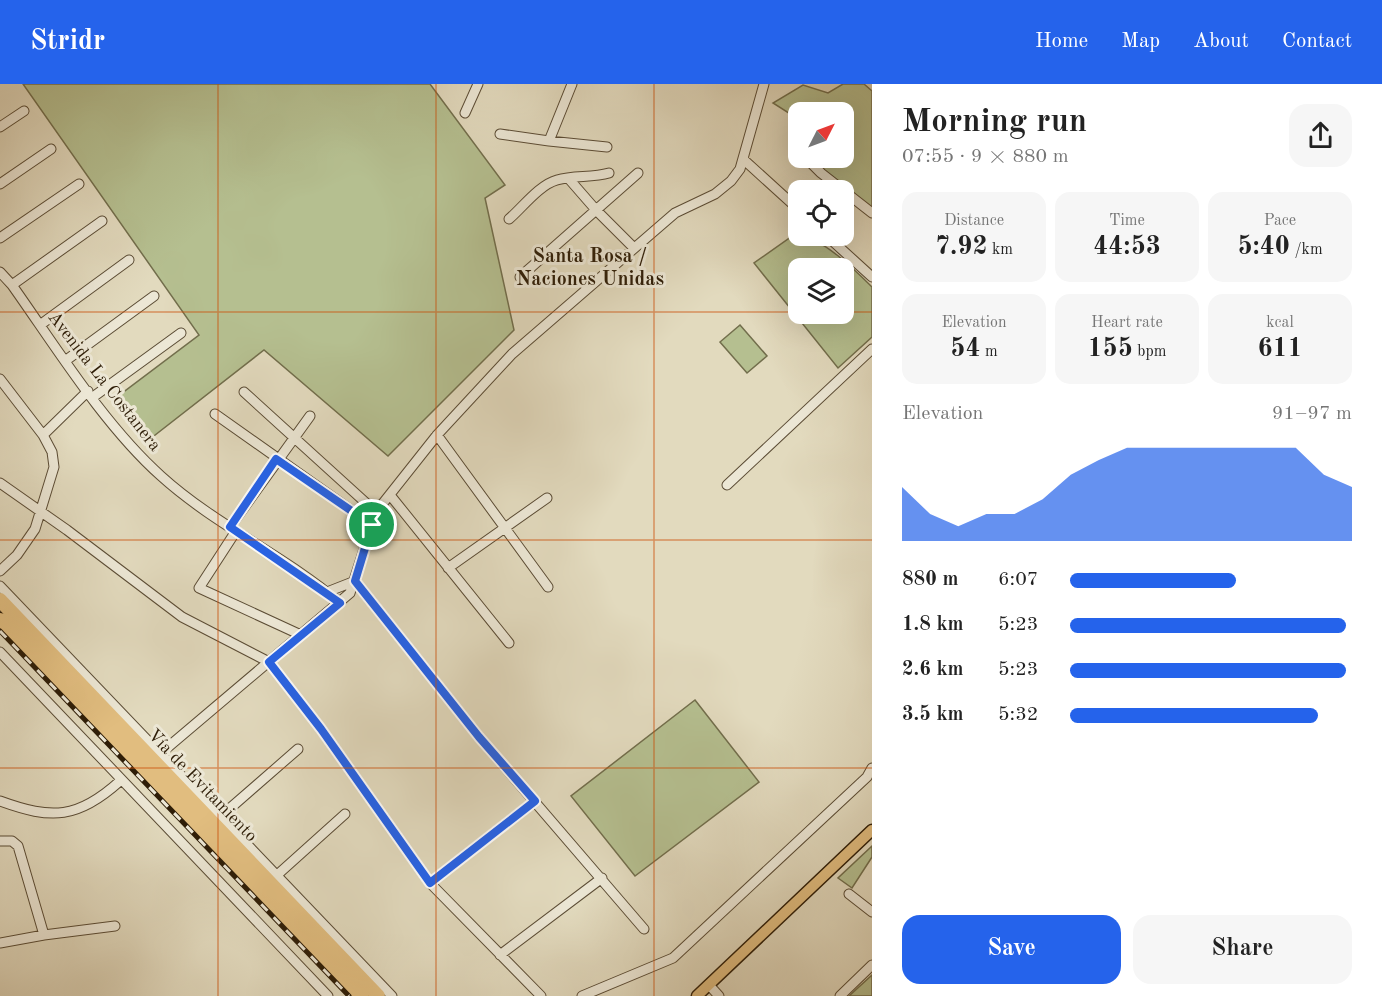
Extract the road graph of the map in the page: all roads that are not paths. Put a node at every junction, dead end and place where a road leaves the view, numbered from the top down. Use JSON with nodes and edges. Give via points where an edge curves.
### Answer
{"nodes":[{"id":1,"x":477,"y":84,"type":"edge"},
{"id":2,"x":572,"y":84,"type":"edge"},
{"id":3,"x":764,"y":84,"type":"edge"},
{"id":4,"x":24,"y":111,"type":"dead end"},
{"id":5,"x":465,"y":113,"type":"dead end"},
{"id":6,"x":0,"y":127,"type":"edge"},
{"id":7,"x":500,"y":134,"type":"dead end"},
{"id":8,"x":549,"y":141,"type":"junction"},
{"id":9,"x":607,"y":147,"type":"dead end"},
{"id":10,"x":51,"y":149,"type":"dead end"},
{"id":11,"x":743,"y":159,"type":"junction"},
{"id":12,"x":816,"y":168,"type":"edge"},
{"id":13,"x":609,"y":172,"type":"dead end"},
{"id":14,"x":638,"y":173,"type":"dead end"},
{"id":15,"x":569,"y":178,"type":"junction"},
{"id":16,"x":0,"y":184,"type":"edge"},
{"id":17,"x":79,"y":184,"type":"dead end"},
{"id":18,"x":788,"y":200,"type":"edge"},
{"id":19,"x":596,"y":210,"type":"junction"},
{"id":20,"x":872,"y":213,"type":"edge"},
{"id":21,"x":509,"y":219,"type":"dead end"},
{"id":22,"x":102,"y":221,"type":"dead end"},
{"id":23,"x":0,"y":238,"type":"edge"},
{"id":24,"x":838,"y":246,"type":"edge"},
{"id":25,"x":634,"y":248,"type":"junction"},
{"id":26,"x":129,"y":260,"type":"dead end"},
{"id":27,"x":0,"y":272,"type":"edge"},
{"id":28,"x":520,"y":277,"type":"dead end"},
{"id":29,"x":872,"y":277,"type":"edge"},
{"id":30,"x":12,"y":285,"type":"junction"},
{"id":31,"x":154,"y":296,"type":"dead end"},
{"id":32,"x":40,"y":325,"type":"junction"},
{"id":33,"x":181,"y":333,"type":"dead end"},
{"id":34,"x":872,"y":349,"type":"edge"},
{"id":35,"x":65,"y":361,"type":"junction"},
{"id":36,"x":0,"y":379,"type":"edge"},
{"id":37,"x":244,"y":392,"type":"dead end"},
{"id":38,"x":90,"y":394,"type":"junction"},
{"id":39,"x":215,"y":414,"type":"dead end"},
{"id":40,"x":309,"y":416,"type":"dead end"},
{"id":41,"x":43,"y":435,"type":"junction"},
{"id":42,"x":437,"y":435,"type":"junction"},
{"id":43,"x":293,"y":436,"type":"junction"},
{"id":44,"x":276,"y":459,"type":"junction"},
{"id":45,"x":0,"y":483,"type":"edge"},
{"id":46,"x":727,"y":485,"type":"dead end"},
{"id":47,"x":390,"y":495,"type":"junction"},
{"id":48,"x":547,"y":498,"type":"dead end"},
{"id":49,"x":40,"y":511,"type":"junction"},
{"id":50,"x":376,"y":512,"type":"junction"},
{"id":51,"x":372,"y":525,"type":"junction"},
{"id":52,"x":233,"y":529,"type":"junction"},
{"id":53,"x":506,"y":529,"type":"junction"},
{"id":54,"x":448,"y":568,"type":"junction"},
{"id":55,"x":0,"y":571,"type":"edge"},
{"id":56,"x":355,"y":581,"type":"junction"},
{"id":57,"x":0,"y":586,"type":"edge"},
{"id":58,"x":548,"y":587,"type":"dead end"},
{"id":59,"x":327,"y":592,"type":"junction"},
{"id":60,"x":0,"y":600,"type":"edge"},
{"id":61,"x":340,"y":603,"type":"junction"},
{"id":62,"x":0,"y":620,"type":"edge"},
{"id":63,"x":301,"y":635,"type":"junction"},
{"id":64,"x":509,"y":643,"type":"dead end"},
{"id":65,"x":0,"y":652,"type":"edge"},
{"id":66,"x":269,"y":662,"type":"junction"},
{"id":67,"x":113,"y":711,"type":"junction"},
{"id":68,"x":298,"y":749,"type":"dead end"},
{"id":69,"x":160,"y":753,"type":"junction"},
{"id":70,"x":872,"y":768,"type":"edge"},
{"id":71,"x":120,"y":781,"type":"junction"},
{"id":72,"x":0,"y":801,"type":"edge"},
{"id":73,"x":535,"y":801,"type":"junction"},
{"id":74,"x":345,"y":814,"type":"dead end"},
{"id":75,"x":220,"y":817,"type":"junction"},
{"id":76,"x":872,"y":830,"type":"edge"},
{"id":77,"x":0,"y":841,"type":"edge"},
{"id":78,"x":276,"y":876,"type":"junction"},
{"id":79,"x":602,"y":879,"type":"junction"},
{"id":80,"x":430,"y":883,"type":"junction"},
{"id":81,"x":849,"y":894,"type":"dead end"},
{"id":82,"x":872,"y":912,"type":"edge"},
{"id":83,"x":115,"y":926,"type":"dead end"},
{"id":84,"x":644,"y":929,"type":"dead end"},
{"id":85,"x":44,"y":935,"type":"junction"},
{"id":86,"x":0,"y":943,"type":"edge"},
{"id":87,"x":500,"y":955,"type":"junction"},
{"id":88,"x":872,"y":965,"type":"edge"},
{"id":89,"x":709,"y":985,"type":"junction"},
{"id":90,"x":328,"y":996,"type":"edge"},
{"id":91,"x":361,"y":996,"type":"edge"},
{"id":92,"x":378,"y":996,"type":"edge"},
{"id":93,"x":392,"y":996,"type":"edge"},
{"id":94,"x":541,"y":996,"type":"edge"},
{"id":95,"x":582,"y":996,"type":"edge"},
{"id":96,"x":698,"y":996,"type":"edge"},
{"id":97,"x":719,"y":996,"type":"edge"},
{"id":98,"x":840,"y":996,"type":"edge"}],
"edges":[{"from":1,"to":5,"type":"street"},
{"from":2,"to":8,"type":"street"},
{"from":3,"to":11,"type":"street"},
{"from":4,"to":6,"type":"street"},
{"from":7,"to":8,"type":"street"},
{"from":8,"to":9,"type":"street"},
{"from":10,"to":16,"type":"street"},
{"from":11,"to":18,"type":"street"},
{"from":11,"to":25,"type":"street","via":[[725,187],[675,213]]},
{"from":12,"to":20,"type":"street"},
{"from":13,"to":15,"type":"street","via":[[596,177]]},
{"from":14,"to":19,"type":"street"},
{"from":15,"to":19,"type":"street"},
{"from":15,"to":21,"type":"street","via":[[548,184]]},
{"from":17,"to":23,"type":"street"},
{"from":19,"to":25,"type":"street"},
{"from":19,"to":28,"type":"street"},
{"from":22,"to":30,"type":"street"},
{"from":24,"to":29,"type":"street"},
{"from":25,"to":42,"type":"street","via":[[512,354]]},
{"from":26,"to":32,"type":"street"},
{"from":27,"to":30,"type":"street","name":"Avenida La Costanera"},
{"from":30,"to":32,"type":"street","name":"Avenida La Costanera"},
{"from":31,"to":35,"type":"street"},
{"from":32,"to":35,"type":"street","name":"Avenida La Costanera"},
{"from":33,"to":38,"type":"street"},
{"from":34,"to":46,"type":"street"},
{"from":35,"to":38,"type":"street","name":"Avenida La Costanera"},
{"from":36,"to":41,"type":"street"},
{"from":37,"to":43,"type":"street"},
{"from":38,"to":41,"type":"street"},
{"from":38,"to":52,"type":"street","name":"Avenida La Costanera","via":[[162,477]]},
{"from":39,"to":44,"type":"street"},
{"from":40,"to":43,"type":"street"},
{"from":41,"to":49,"type":"street","via":[[54,467]]},
{"from":42,"to":47,"type":"street"},
{"from":42,"to":53,"type":"street"},
{"from":43,"to":44,"type":"street"},
{"from":43,"to":50,"type":"street"},
{"from":44,"to":51,"type":"street"},
{"from":44,"to":52,"type":"street"},
{"from":45,"to":49,"type":"street"},
{"from":47,"to":50,"type":"street"},
{"from":47,"to":54,"type":"street"},
{"from":48,"to":53,"type":"street"},
{"from":49,"to":55,"type":"street","via":[[35,529]]},
{"from":49,"to":66,"type":"street","via":[[182,617]]},
{"from":50,"to":51,"type":"street","name":"Vía de Evitamiento"},
{"from":51,"to":56,"type":"street","name":"Vía de Evitamiento"},
{"from":52,"to":59,"type":"street","name":"Avenida La Costanera"},
{"from":52,"to":63,"type":"street","via":[[199,588]]},
{"from":53,"to":54,"type":"street"},
{"from":53,"to":58,"type":"street"},
{"from":54,"to":64,"type":"street"},
{"from":56,"to":59,"type":"street"},
{"from":56,"to":61,"type":"street","name":"Vía de Evitamiento"},
{"from":56,"to":73,"type":"street"},
{"from":57,"to":67,"type":"street"},
{"from":59,"to":61,"type":"street","name":"Avenida La Costanera"},
{"from":60,"to":67,"type":"highway","name":"Vía de Evitamiento"},
{"from":61,"to":63,"type":"street","name":"Vía de Evitamiento"},
{"from":62,"to":91,"type":"highway","name":"Vía de Evitamiento"},
{"from":63,"to":66,"type":"street","name":"Vía de Evitamiento"},
{"from":65,"to":71,"type":"street"},
{"from":66,"to":69,"type":"street","name":"Vía de Evitamiento"},
{"from":66,"to":80,"type":"street"},
{"from":67,"to":69,"type":"street"},
{"from":67,"to":92,"type":"highway","name":"Vía de Evitamiento"},
{"from":68,"to":75,"type":"street"},
{"from":69,"to":75,"type":"street"},
{"from":70,"to":95,"type":"street","via":[[793,848],[673,958]]},
{"from":71,"to":72,"type":"street","via":[[98,801],[62,812],[41,814]]},
{"from":71,"to":90,"type":"street"},
{"from":73,"to":79,"type":"street"},
{"from":73,"to":80,"type":"street"},
{"from":74,"to":78,"type":"street"},
{"from":75,"to":78,"type":"street"},
{"from":76,"to":89,"type":"main road"},
{"from":77,"to":85,"type":"street","via":[[18,846]]},
{"from":78,"to":93,"type":"street"},
{"from":79,"to":84,"type":"street"},
{"from":79,"to":87,"type":"street"},
{"from":80,"to":87,"type":"street"},
{"from":81,"to":82,"type":"street"},
{"from":83,"to":85,"type":"street"},
{"from":85,"to":86,"type":"street"},
{"from":87,"to":94,"type":"street"},
{"from":88,"to":98,"type":"street"},
{"from":89,"to":96,"type":"main road"},
{"from":89,"to":97,"type":"street"}]}
